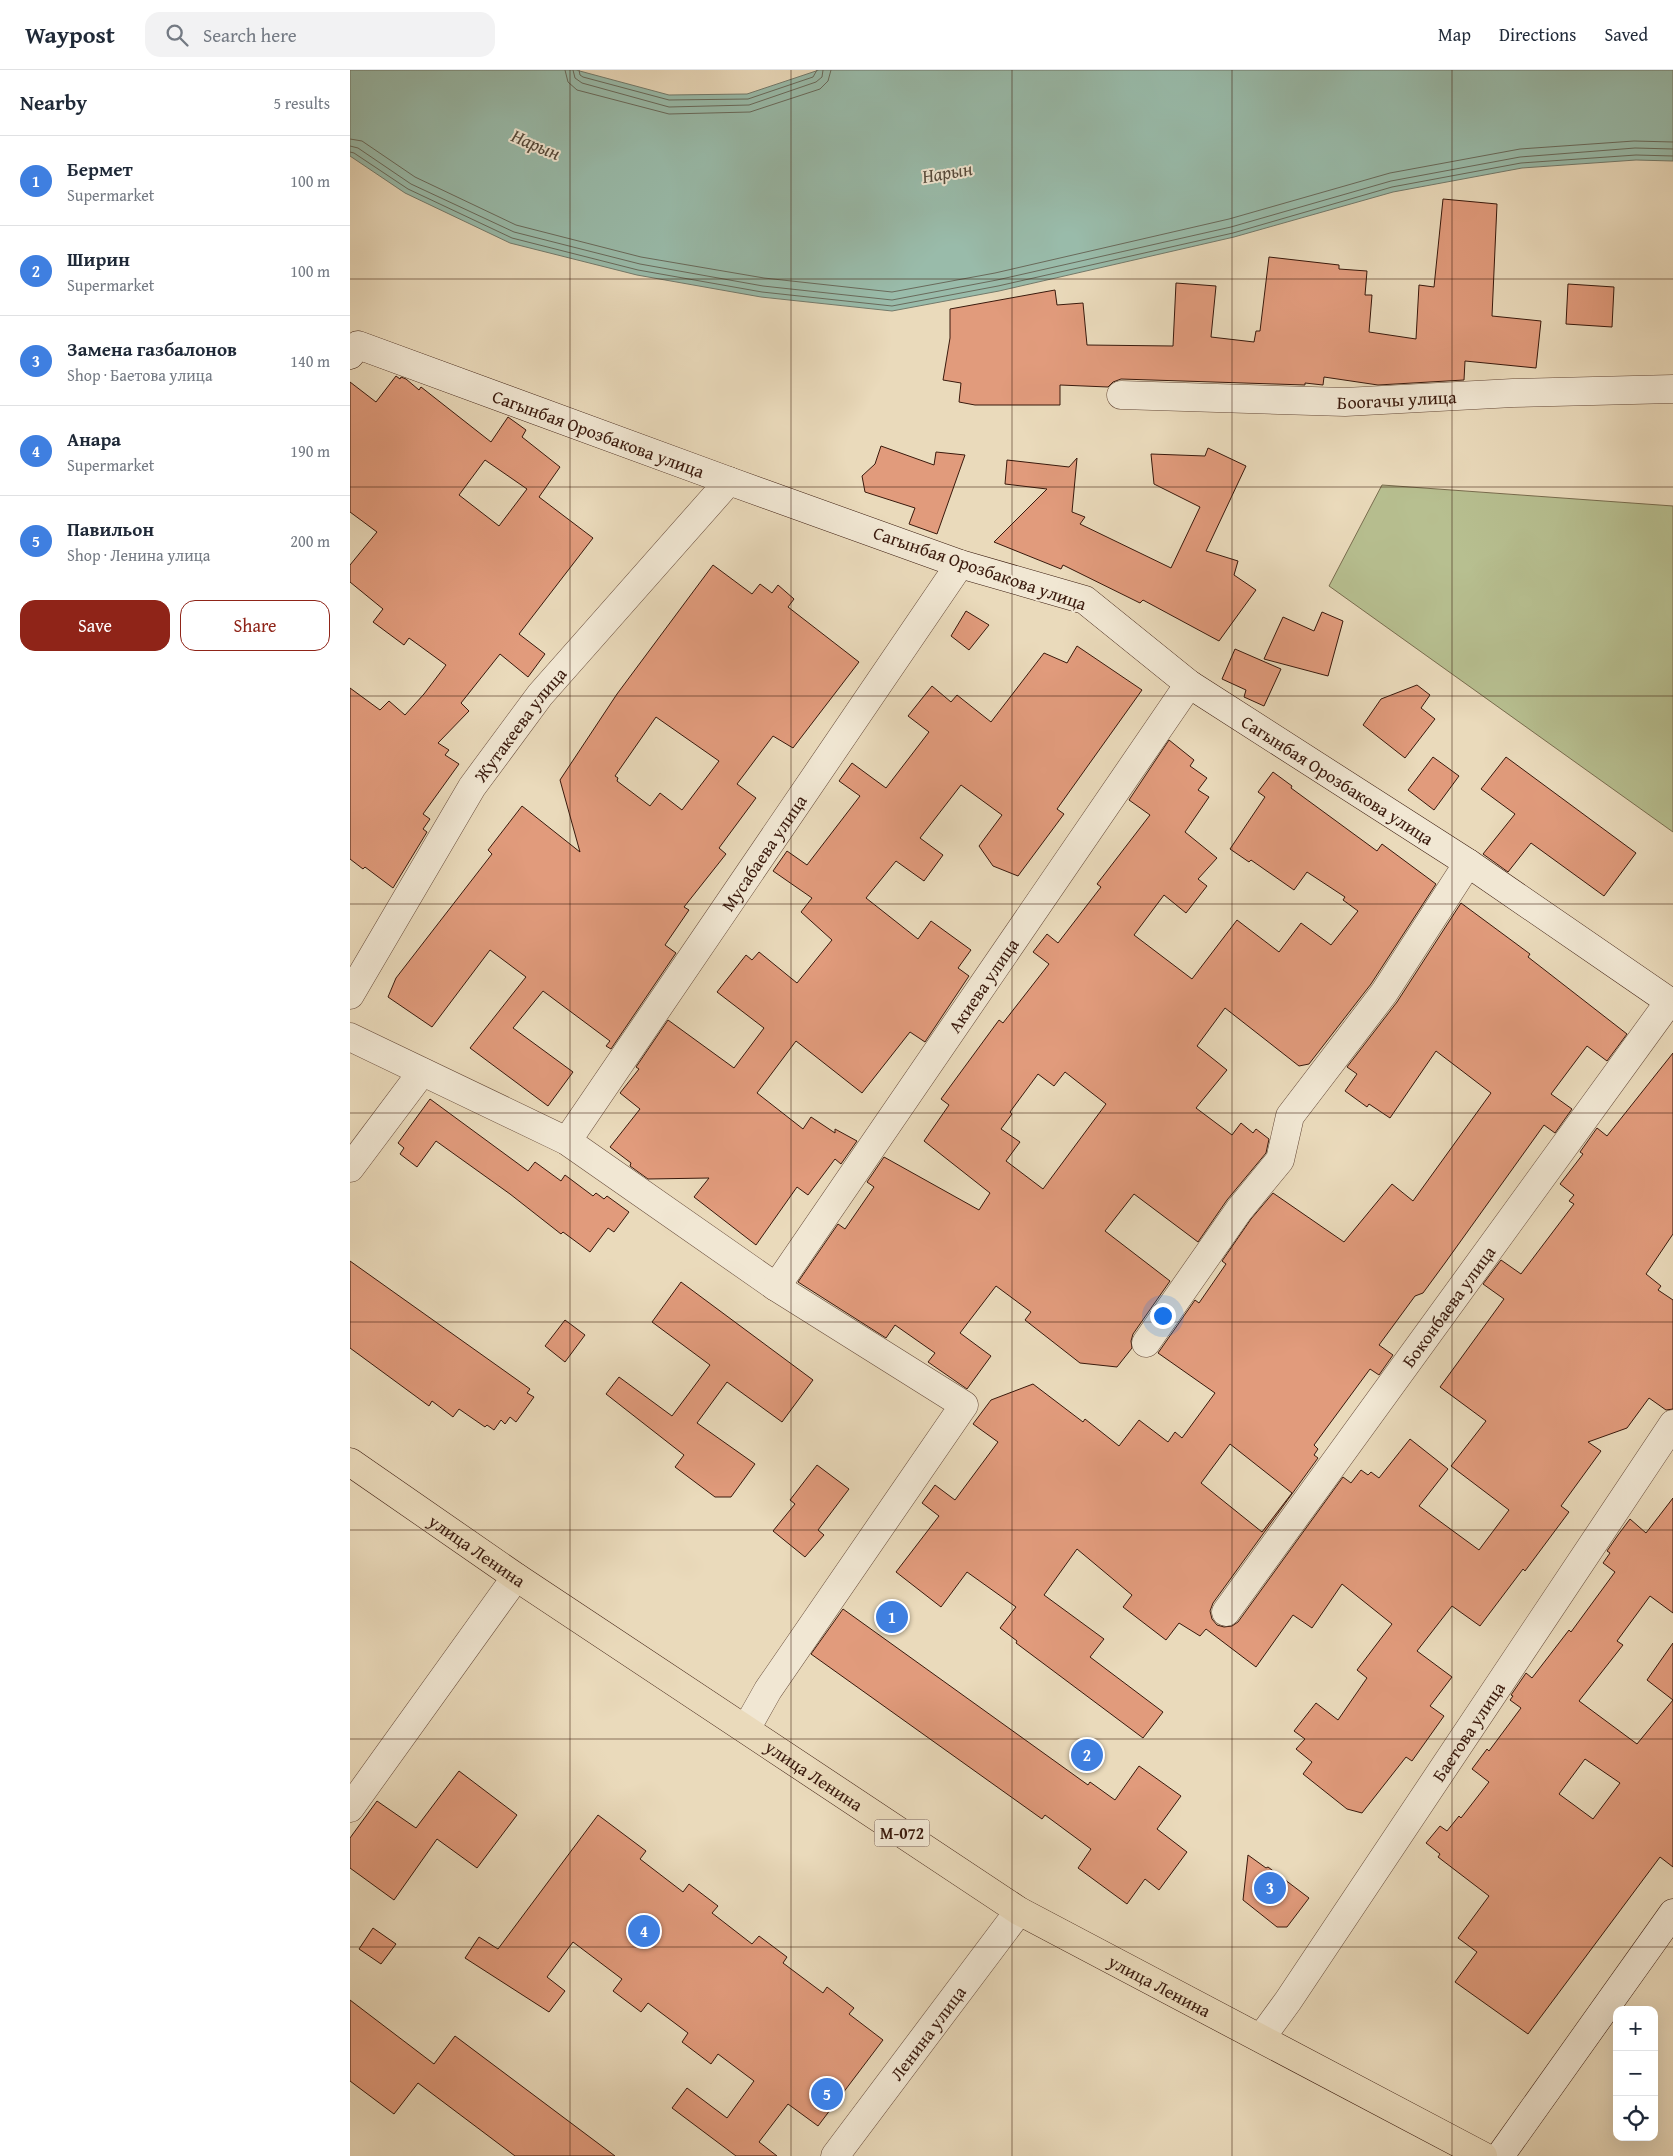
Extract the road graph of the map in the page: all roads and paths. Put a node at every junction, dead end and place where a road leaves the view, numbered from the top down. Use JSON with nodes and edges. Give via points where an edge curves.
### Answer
{"nodes":[{"id":1,"x":353,"y":346,"type":"edge"},
{"id":2,"x":1673,"y":389,"type":"edge"},
{"id":3,"x":1121,"y":395,"type":"dead end"},
{"id":4,"x":728,"y":481,"type":"junction"},
{"id":5,"x":960,"y":564,"type":"junction"},
{"id":6,"x":1189,"y":684,"type":"junction"},
{"id":7,"x":1468,"y":863,"type":"junction"},
{"id":8,"x":350,"y":995,"type":"edge"},
{"id":9,"x":1671,"y":1003,"type":"edge"},
{"id":10,"x":350,"y":1037,"type":"edge"},
{"id":11,"x":422,"y":1072,"type":"junction"},
{"id":12,"x":567,"y":1141,"type":"junction"},
{"id":13,"x":350,"y":1168,"type":"edge"},
{"id":14,"x":776,"y":1286,"type":"junction"},
{"id":15,"x":1146,"y":1343,"type":"dead end"},
{"id":16,"x":1673,"y":1424,"type":"edge"},
{"id":17,"x":350,"y":1462,"type":"edge"},
{"id":18,"x":516,"y":1577,"type":"junction"},
{"id":19,"x":1226,"y":1612,"type":"dead end"},
{"id":20,"x":746,"y":1729,"type":"junction"},
{"id":21,"x":350,"y":1808,"type":"edge"},
{"id":22,"x":1019,"y":1911,"type":"junction"},
{"id":23,"x":1673,"y":1913,"type":"edge"},
{"id":24,"x":1261,"y":2038,"type":"junction"},
{"id":25,"x":835,"y":2156,"type":"edge"},
{"id":26,"x":1483,"y":2156,"type":"edge"},
{"id":27,"x":1500,"y":2156,"type":"edge"}],
"edges":[{"from":1,"to":4,"type":"street","name":"Сагынбая Орозбакова улица"},
{"from":2,"to":3,"type":"street","name":"Боогачы улица","via":[[1513,392],[1345,402]]},
{"from":4,"to":5,"type":"street","name":"Сагынбая Орозбакова улица"},
{"from":4,"to":8,"type":"street","name":"Жутакеева улица","via":[[540,695],[472,787]]},
{"from":5,"to":6,"type":"street","name":"Сагынбая Орозбакова улица","via":[[1085,600]]},
{"from":5,"to":12,"type":"street","name":"Мусабаева улица"},
{"from":6,"to":7,"type":"street","name":"Сагынбая Орозбакова улица"},
{"from":6,"to":14,"type":"street","name":"Акиева улица"},
{"from":7,"to":9,"type":"street","name":"Сагынбая Орозбакова улица"},
{"from":7,"to":15,"type":"street","via":[[1384,993],[1290,1116],[1280,1160],[1239,1210]]},
{"from":9,"to":19,"type":"street","name":"Боконбаева улица"},
{"from":10,"to":11,"type":"street"},
{"from":11,"to":12,"type":"street"},
{"from":11,"to":13,"type":"street"},
{"from":12,"to":14,"type":"street"},
{"from":14,"to":20,"type":"street","via":[[964,1405],[768,1690]]},
{"from":16,"to":24,"type":"street","name":"Баетова улица"},
{"from":17,"to":18,"type":"main road","name":"улица Ленина","number":"М-072"},
{"from":18,"to":20,"type":"main road","name":"улица Ленина","number":"М-072"},
{"from":18,"to":21,"type":"street"},
{"from":20,"to":22,"type":"main road","name":"улица Ленина","number":"М-072"},
{"from":22,"to":24,"type":"main road","name":"улица Ленина","number":"М-072"},
{"from":22,"to":25,"type":"street","name":"Ленина улица"},
{"from":23,"to":27,"type":"street"},
{"from":24,"to":26,"type":"main road","name":"улица Ленина","number":"М-072"}]}
